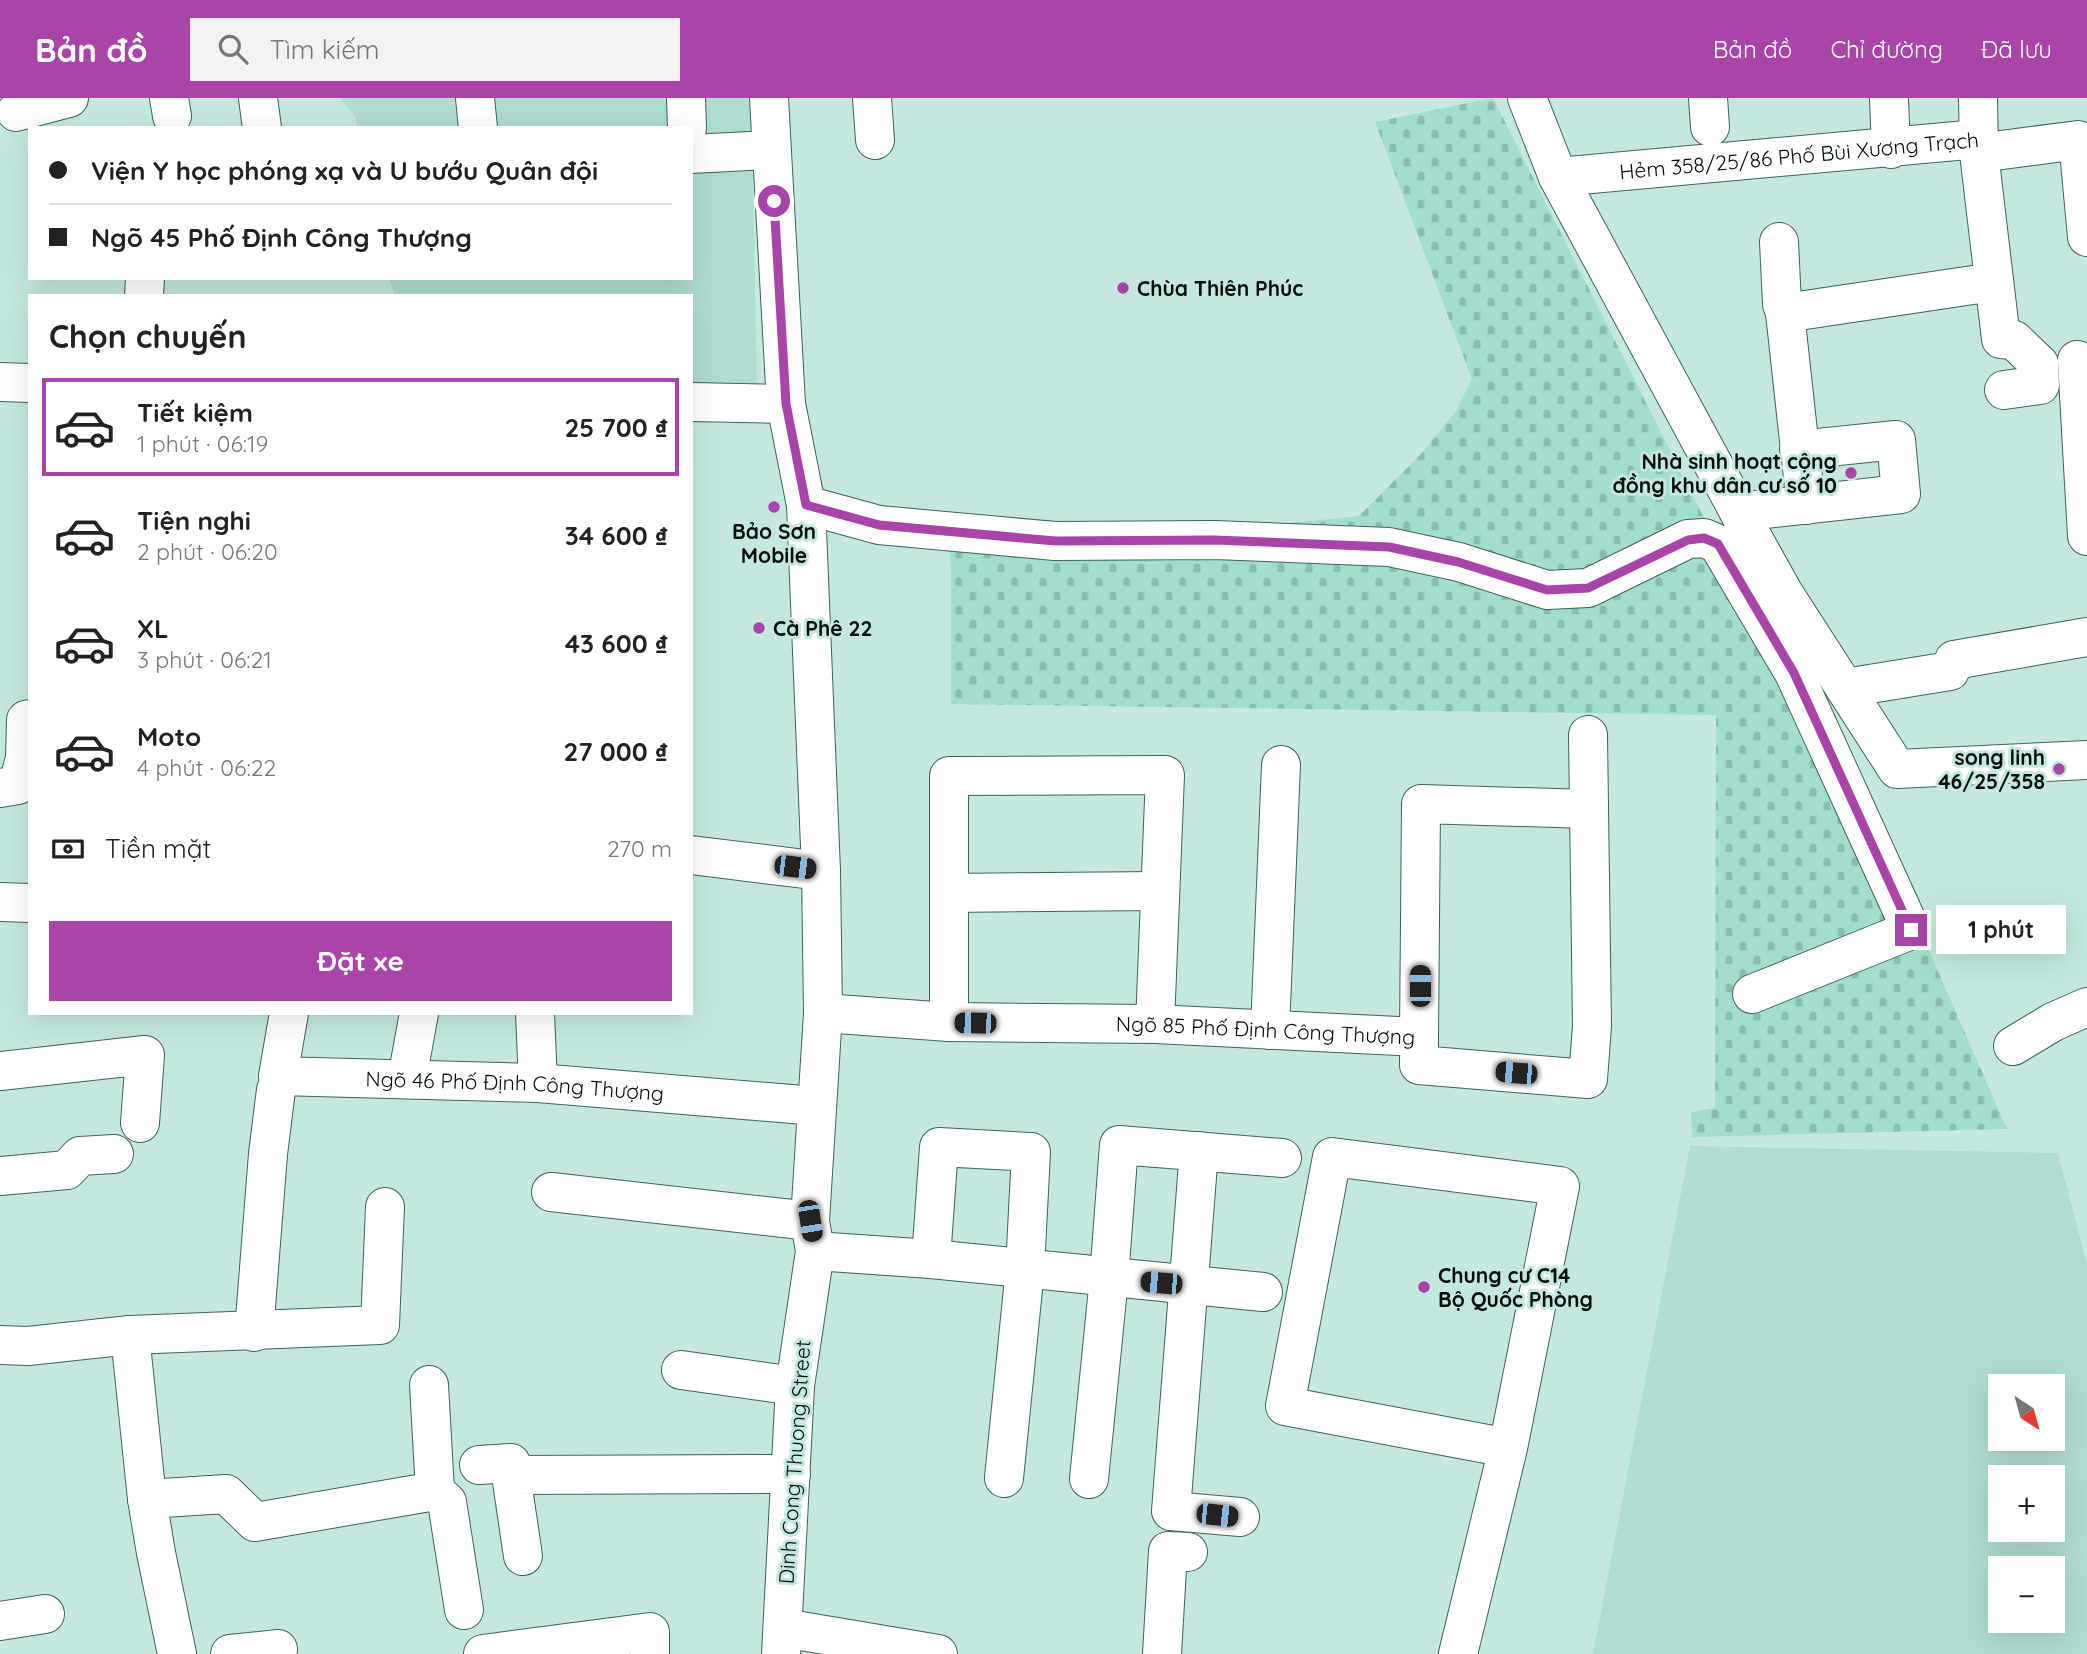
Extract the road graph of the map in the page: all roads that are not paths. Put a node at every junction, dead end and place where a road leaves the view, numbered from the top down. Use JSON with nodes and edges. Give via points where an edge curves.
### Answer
{"nodes":[{"id":1,"x":69,"y":98,"type":"edge"},
{"id":2,"x":258,"y":98,"type":"edge"},
{"id":3,"x":475,"y":98,"type":"edge"},
{"id":4,"x":686,"y":98,"type":"edge"},
{"id":5,"x":769,"y":98,"type":"edge"},
{"id":6,"x":872,"y":98,"type":"edge"},
{"id":7,"x":1527,"y":98,"type":"edge"},
{"id":8,"x":1889,"y":98,"type":"edge"},
{"id":9,"x":1978,"y":98,"type":"edge"},
{"id":10,"x":16,"y":112,"type":"dead end"},
{"id":11,"x":262,"y":126,"type":"edge"},
{"id":12,"x":478,"y":126,"type":"edge"},
{"id":13,"x":687,"y":126,"type":"edge"},
{"id":14,"x":875,"y":140,"type":"dead end"},
{"id":15,"x":1979,"y":146,"type":"junction"},
{"id":16,"x":1891,"y":149,"type":"junction"},
{"id":17,"x":771,"y":150,"type":"junction"},
{"id":18,"x":693,"y":154,"type":"edge"},
{"id":19,"x":1558,"y":177,"type":"junction"},
{"id":20,"x":2087,"y":237,"type":"edge"},
{"id":21,"x":1779,"y":242,"type":"dead end"},
{"id":22,"x":1993,"y":282,"type":"junction"},
{"id":23,"x":1785,"y":313,"type":"junction"},
{"id":24,"x":2082,"y":356,"type":"edge"},
{"id":25,"x":2039,"y":364,"type":"junction"},
{"id":26,"x":0,"y":382,"type":"edge"},
{"id":27,"x":28,"y":383,"type":"edge"},
{"id":28,"x":2004,"y":390,"type":"dead end"},
{"id":29,"x":693,"y":402,"type":"edge"},
{"id":30,"x":786,"y":404,"type":"junction"},
{"id":31,"x":1799,"y":450,"type":"junction"},
{"id":32,"x":806,"y":505,"type":"junction"},
{"id":33,"x":1806,"y":505,"type":"junction"},
{"id":34,"x":1739,"y":512,"type":"junction"},
{"id":35,"x":2087,"y":536,"type":"edge"},
{"id":36,"x":2087,"y":637,"type":"edge"},
{"id":37,"x":1845,"y":688,"type":"junction"},
{"id":38,"x":28,"y":720,"type":"edge"},
{"id":39,"x":1588,"y":735,"type":"dead end"},
{"id":40,"x":2087,"y":760,"type":"edge"},
{"id":41,"x":1285,"y":765,"type":"dead end"},
{"id":42,"x":0,"y":788,"type":"edge"},
{"id":43,"x":1588,"y":808,"type":"junction"},
{"id":44,"x":693,"y":855,"type":"edge"},
{"id":45,"x":821,"y":871,"type":"junction"},
{"id":46,"x":1160,"y":891,"type":"junction"},
{"id":47,"x":949,"y":893,"type":"junction"},
{"id":48,"x":0,"y":902,"type":"edge"},
{"id":49,"x":28,"y":903,"type":"edge"},
{"id":50,"x":1752,"y":994,"type":"dead end"},
{"id":51,"x":2087,"y":1007,"type":"edge"},
{"id":52,"x":823,"y":1013,"type":"junction"},
{"id":53,"x":289,"y":1015,"type":"edge"},
{"id":54,"x":419,"y":1015,"type":"edge"},
{"id":55,"x":535,"y":1015,"type":"edge"},
{"id":56,"x":949,"y":1022,"type":"junction"},
{"id":57,"x":1155,"y":1024,"type":"junction"},
{"id":58,"x":1270,"y":1030,"type":"junction"},
{"id":59,"x":1419,"y":1037,"type":"junction"},
{"id":60,"x":2013,"y":1046,"type":"dead end"},
{"id":61,"x":0,"y":1071,"type":"edge"},
{"id":62,"x":407,"y":1079,"type":"junction"},
{"id":63,"x":538,"y":1083,"type":"junction"},
{"id":64,"x":276,"y":1090,"type":"dead end"},
{"id":65,"x":816,"y":1106,"type":"junction"},
{"id":66,"x":140,"y":1124,"type":"dead end"},
{"id":67,"x":1199,"y":1151,"type":"junction"},
{"id":68,"x":114,"y":1154,"type":"dead end"},
{"id":69,"x":1282,"y":1158,"type":"dead end"},
{"id":70,"x":0,"y":1176,"type":"edge"},
{"id":71,"x":551,"y":1192,"type":"dead end"},
{"id":72,"x":385,"y":1208,"type":"dead end"},
{"id":73,"x":812,"y":1236,"type":"junction"},
{"id":74,"x":931,"y":1259,"type":"junction"},
{"id":75,"x":1025,"y":1269,"type":"junction"},
{"id":76,"x":1109,"y":1278,"type":"junction"},
{"id":77,"x":1187,"y":1285,"type":"junction"},
{"id":78,"x":1263,"y":1292,"type":"dead end"},
{"id":79,"x":254,"y":1332,"type":"junction"},
{"id":80,"x":130,"y":1335,"type":"junction"},
{"id":81,"x":0,"y":1345,"type":"edge"},
{"id":82,"x":681,"y":1370,"type":"dead end"},
{"id":83,"x":429,"y":1385,"type":"dead end"},
{"id":84,"x":795,"y":1385,"type":"junction"},
{"id":85,"x":1508,"y":1448,"type":"junction"},
{"id":86,"x":791,"y":1474,"type":"junction"},
{"id":87,"x":1004,"y":1478,"type":"dead end"},
{"id":88,"x":1089,"y":1479,"type":"dead end"},
{"id":89,"x":435,"y":1491,"type":"junction"},
{"id":90,"x":147,"y":1500,"type":"junction"},
{"id":91,"x":1240,"y":1517,"type":"dead end"},
{"id":92,"x":1188,"y":1552,"type":"dead end"},
{"id":93,"x":523,"y":1556,"type":"dead end"},
{"id":94,"x":464,"y":1610,"type":"dead end"},
{"id":95,"x":45,"y":1614,"type":"dead end"},
{"id":96,"x":0,"y":1621,"type":"edge"},
{"id":97,"x":782,"y":1641,"type":"edge"},
{"id":98,"x":278,"y":1649,"type":"dead end"},
{"id":99,"x":177,"y":1654,"type":"edge"},
{"id":100,"x":230,"y":1654,"type":"edge"},
{"id":101,"x":483,"y":1654,"type":"edge"},
{"id":102,"x":650,"y":1654,"type":"edge"},
{"id":103,"x":938,"y":1654,"type":"edge"},
{"id":104,"x":1162,"y":1654,"type":"edge"},
{"id":105,"x":1458,"y":1654,"type":"edge"}],
"edges":[{"from":1,"to":10,"type":"street"},
{"from":2,"to":11,"type":"street"},
{"from":3,"to":12,"type":"street"},
{"from":4,"to":13,"type":"street"},
{"from":5,"to":17,"type":"street","name":"Dinh Cong Thuong Street"},
{"from":6,"to":14,"type":"street"},
{"from":7,"to":19,"type":"street"},
{"from":8,"to":16,"type":"street"},
{"from":9,"to":15,"type":"street"},
{"from":15,"to":16,"type":"street","name":"Hẻm 358/25/86 Phố Bùi Xương Trạch"},
{"from":15,"to":20,"type":"street","via":[[2078,140]]},
{"from":15,"to":22,"type":"street","name":"Hẻm 358/25/86 Phố Bùi Xương Trạch"},
{"from":16,"to":19,"type":"street","name":"Hẻm 358/25/86 Phố Bùi Xương Trạch"},
{"from":17,"to":18,"type":"street"},
{"from":17,"to":30,"type":"street","name":"Dinh Cong Thuong Street"},
{"from":19,"to":34,"type":"street"},
{"from":21,"to":23,"type":"street"},
{"from":22,"to":23,"type":"street"},
{"from":22,"to":25,"type":"street","name":"Hẻm 358/25/86 Phố Bùi Xương Trạch","via":[[2001,339],[2014,340]]},
{"from":23,"to":31,"type":"street"},
{"from":24,"to":25,"type":"street"},
{"from":24,"to":35,"type":"street"},
{"from":25,"to":28,"type":"street","via":[[2040,385]]},
{"from":26,"to":27,"type":"street"},
{"from":29,"to":30,"type":"street"},
{"from":30,"to":32,"type":"street","name":"Dinh Cong Thuong Street"},
{"from":31,"to":33,"type":"street"},
{"from":31,"to":33,"type":"street","via":[[1896,440],[1900,494]]},
{"from":32,"to":45,"type":"street","name":"Dinh Cong Thuong Street"},
{"from":32,"to":50,"type":"street","via":[[879,525],[1055,541],[1215,540],[1389,547],[1458,562],[1547,590],[1588,588],[1688,540],[1704,538],[1718,544],[1794,673],[1911,930]]},
{"from":33,"to":34,"type":"street"},
{"from":34,"to":37,"type":"street","via":[[1783,592]]},
{"from":36,"to":37,"type":"street","via":[[1954,660],[1950,671]]},
{"from":37,"to":40,"type":"street","via":[[1897,769]]},
{"from":38,"to":42,"type":"street","via":[[18,785]]},
{"from":39,"to":43,"type":"street","name":"Ngõ 85 Phố Định Công Thượng"},
{"from":41,"to":58,"type":"street"},
{"from":43,"to":59,"type":"street","via":[[1421,804]]},
{"from":43,"to":59,"type":"street","name":"Ngõ 85 Phố Định Công Thượng","via":[[1592,1027],[1588,1079],[1419,1065]]},
{"from":44,"to":45,"type":"street"},
{"from":45,"to":52,"type":"street","name":"Dinh Cong Thuong Street"},
{"from":46,"to":47,"type":"street"},
{"from":46,"to":47,"type":"street","via":[[1165,775],[949,776]]},
{"from":46,"to":57,"type":"street"},
{"from":47,"to":56,"type":"street"},
{"from":48,"to":49,"type":"street"},
{"from":51,"to":60,"type":"street"},
{"from":52,"to":56,"type":"street","name":"Ngõ 85 Phố Định Công Thượng"},
{"from":52,"to":65,"type":"street","name":"Dinh Cong Thuong Street"},
{"from":53,"to":62,"type":"street","name":"Ngõ 46 Phố Định Công Thượng","via":[[278,1076]]},
{"from":54,"to":62,"type":"street"},
{"from":55,"to":63,"type":"street"},
{"from":56,"to":57,"type":"street","name":"Ngõ 85 Phố Định Công Thượng"},
{"from":57,"to":58,"type":"street","name":"Ngõ 85 Phố Định Công Thượng"},
{"from":58,"to":59,"type":"street","name":"Ngõ 85 Phố Định Công Thượng"},
{"from":61,"to":66,"type":"street","via":[[145,1055]]},
{"from":62,"to":63,"type":"street","name":"Ngõ 46 Phố Định Công Thượng"},
{"from":63,"to":65,"type":"street","name":"Ngõ 46 Phố Định Công Thượng"},
{"from":64,"to":79,"type":"street"},
{"from":65,"to":73,"type":"street","name":"Dinh Cong Thuong Street"},
{"from":67,"to":69,"type":"street"},
{"from":67,"to":76,"type":"street","via":[[1119,1145]]},
{"from":67,"to":77,"type":"street"},
{"from":68,"to":70,"type":"street","via":[[80,1156],[67,1170]]},
{"from":71,"to":73,"type":"street"},
{"from":72,"to":79,"type":"street","via":[[380,1325]]},
{"from":73,"to":74,"type":"street"},
{"from":73,"to":84,"type":"street","name":"Dinh Cong Thuong Street"},
{"from":74,"to":75,"type":"street"},
{"from":74,"to":75,"type":"street","via":[[939,1147],[1031,1152]]},
{"from":75,"to":76,"type":"street"},
{"from":75,"to":87,"type":"street"},
{"from":76,"to":77,"type":"street"},
{"from":76,"to":88,"type":"street"},
{"from":77,"to":78,"type":"street"},
{"from":77,"to":91,"type":"street","via":[[1171,1511]]},
{"from":79,"to":80,"type":"street"},
{"from":80,"to":81,"type":"street"},
{"from":80,"to":90,"type":"street"},
{"from":82,"to":84,"type":"street"},
{"from":83,"to":89,"type":"street"},
{"from":84,"to":86,"type":"street","name":"Dinh Cong Thuong Street"},
{"from":85,"to":85,"type":"street","via":[[1560,1186],[1332,1157],[1285,1406]]},
{"from":85,"to":105,"type":"street"},
{"from":86,"to":93,"type":"street","via":[[495,1470]]},
{"from":86,"to":97,"type":"street","name":"Dinh Cong Thuong Street"},
{"from":89,"to":90,"type":"street","via":[[255,1522],[226,1494]]},
{"from":89,"to":94,"type":"street","via":[[447,1502]]},
{"from":90,"to":99,"type":"street"},
{"from":92,"to":104,"type":"street","via":[[1168,1550]]},
{"from":95,"to":96,"type":"street"},
{"from":97,"to":103,"type":"street"},
{"from":98,"to":100,"type":"street"},
{"from":101,"to":102,"type":"street","via":[[650,1632]]}]}
